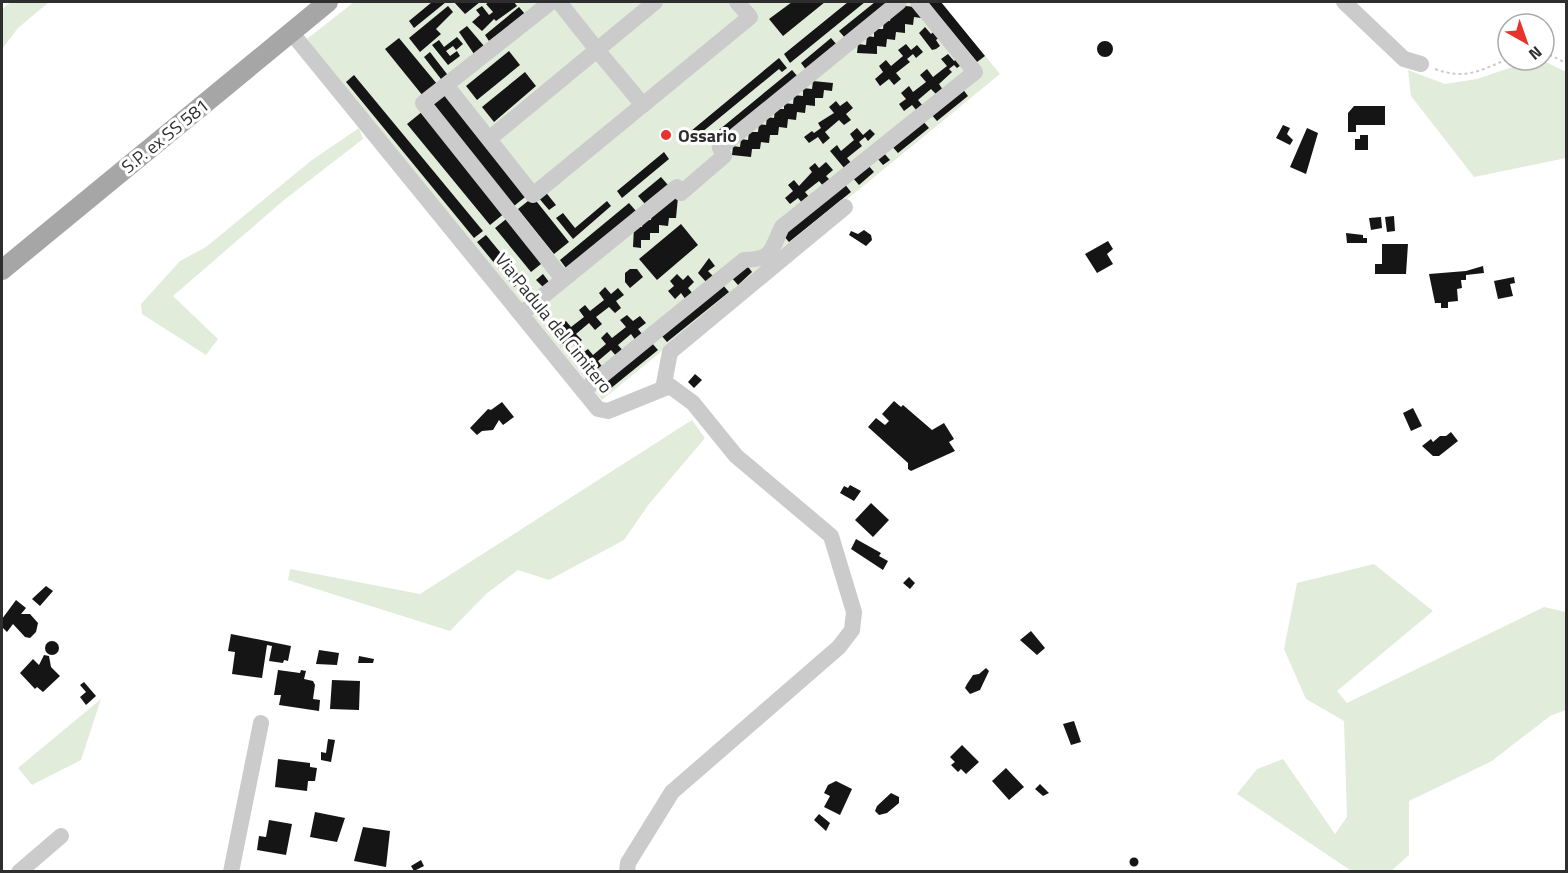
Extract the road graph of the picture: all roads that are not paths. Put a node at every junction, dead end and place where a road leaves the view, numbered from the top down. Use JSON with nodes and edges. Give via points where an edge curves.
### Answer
{"nodes":[{"id":1,"x":328,"y":2,"type":"edge"},
{"id":2,"x":551,"y":2,"type":"edge"},
{"id":3,"x":559,"y":2,"type":"edge"},
{"id":4,"x":655,"y":2,"type":"edge"},
{"id":5,"x":738,"y":2,"type":"edge"},
{"id":6,"x":899,"y":2,"type":"edge"},
{"id":7,"x":918,"y":2,"type":"edge"},
{"id":8,"x":1344,"y":2,"type":"edge"},
{"id":9,"x":291,"y":32,"type":"junction"},
{"id":10,"x":595,"y":48,"type":"junction"},
{"id":11,"x":1421,"y":64,"type":"road end"},
{"id":12,"x":446,"y":85,"type":"junction"},
{"id":13,"x":643,"y":105,"type":"junction"},
{"id":14,"x":489,"y":139,"type":"junction"},
{"id":15,"x":846,"y":207,"type":"dead end"},
{"id":16,"x":770,"y":261,"type":"junction"},
{"id":17,"x":2,"y":270,"type":"edge"},
{"id":18,"x":563,"y":279,"type":"junction"},
{"id":19,"x":521,"y":314,"type":"junction"},
{"id":20,"x":663,"y":389,"type":"junction"},
{"id":21,"x":584,"y":391,"type":"junction"},
{"id":22,"x":261,"y":723,"type":"dead end"},
{"id":23,"x":61,"y":836,"type":"dead end"},
{"id":24,"x":19,"y":872,"type":"edge"},
{"id":25,"x":231,"y":872,"type":"edge"},
{"id":26,"x":627,"y":872,"type":"edge"}],
"edges":[{"from":1,"to":9,"type":"main road","name":"S.P. ex SS 581"},
{"from":2,"to":12,"type":"street"},
{"from":3,"to":10,"type":"street"},
{"from":4,"to":10,"type":"street"},
{"from":5,"to":13,"type":"street","via":[[750,17]]},
{"from":6,"to":18,"type":"street","via":[[720,148],[724,156],[681,193],[677,187]]},
{"from":7,"to":16,"type":"street","via":[[975,72],[782,227]]},
{"from":8,"to":11,"type":"street","via":[[1404,59]]},
{"from":9,"to":17,"type":"main road","name":"S.P. ex SS 581"},
{"from":9,"to":19,"type":"street","name":"Via Padula del Cimitero"},
{"from":10,"to":13,"type":"street"},
{"from":10,"to":14,"type":"street"},
{"from":12,"to":14,"type":"street"},
{"from":12,"to":18,"type":"street","via":[[423,103]]},
{"from":13,"to":14,"type":"street","via":[[533,195]]},
{"from":15,"to":16,"type":"street"},
{"from":16,"to":20,"type":"street","via":[[670,352]]},
{"from":16,"to":21,"type":"street","via":[[744,260]]},
{"from":18,"to":19,"type":"street"},
{"from":19,"to":21,"type":"street","name":"Via Padula del Cimitero"},
{"from":20,"to":21,"type":"street","name":"Via Padula del Cimitero","via":[[608,411],[598,409]]},
{"from":20,"to":26,"type":"street","via":[[670,386],[693,403],[736,456],[831,536],[854,612],[852,630],[839,647],[672,792],[628,863]]},
{"from":22,"to":25,"type":"street"},
{"from":23,"to":24,"type":"street"}]}
